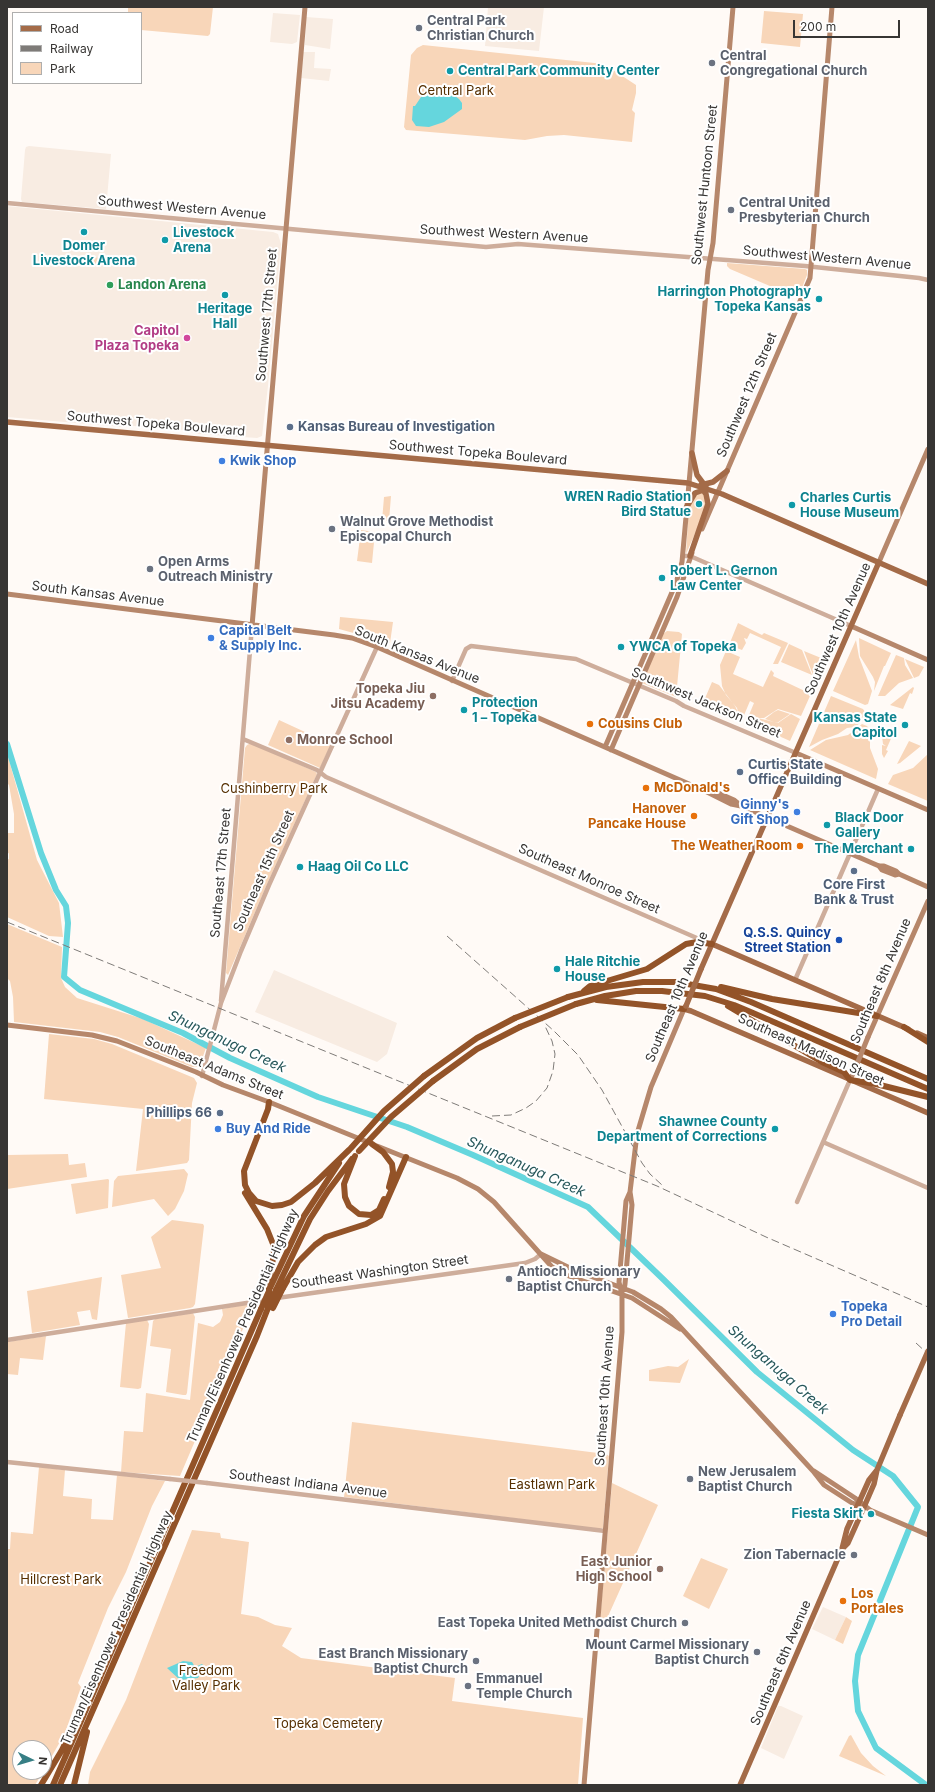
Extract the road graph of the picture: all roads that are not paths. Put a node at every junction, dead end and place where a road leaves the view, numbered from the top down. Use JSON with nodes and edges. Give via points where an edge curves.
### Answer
{"nodes":[{"id":1,"x":305,"y":7,"type":"edge"},
{"id":2,"x":732,"y":7,"type":"edge"},
{"id":3,"x":832,"y":7,"type":"edge"},
{"id":4,"x":7,"y":203,"type":"edge"},
{"id":5,"x":286,"y":229,"type":"junction"},
{"id":6,"x":710,"y":259,"type":"junction"},
{"id":7,"x":810,"y":268,"type":"junction"},
{"id":8,"x":928,"y":280,"type":"edge"},
{"id":9,"x":7,"y":422,"type":"edge"},
{"id":10,"x":267,"y":445,"type":"junction"},
{"id":11,"x":928,"y":449,"type":"edge"},
{"id":12,"x":692,"y":454,"type":"junction"},
{"id":13,"x":727,"y":471,"type":"junction"},
{"id":14,"x":688,"y":483,"type":"junction"},
{"id":15,"x":703,"y":487,"type":"junction"},
{"id":16,"x":718,"y":493,"type":"junction"},
{"id":17,"x":686,"y":508,"type":"junction"},
{"id":18,"x":683,"y":556,"type":"junction"},
{"id":19,"x":690,"y":556,"type":"junction"},
{"id":20,"x":879,"y":562,"type":"junction"},
{"id":21,"x":928,"y":584,"type":"edge"},
{"id":22,"x":7,"y":594,"type":"edge"},
{"id":23,"x":252,"y":626,"type":"junction"},
{"id":24,"x":851,"y":626,"type":"junction"},
{"id":25,"x":377,"y":647,"type":"junction"},
{"id":26,"x":928,"y":660,"type":"edge"},
{"id":27,"x":452,"y":680,"type":"junction"},
{"id":28,"x":633,"y":683,"type":"junction"},
{"id":29,"x":639,"y":686,"type":"junction"},
{"id":30,"x":243,"y":739,"type":"junction"},
{"id":31,"x":605,"y":747,"type":"junction"},
{"id":32,"x":611,"y":750,"type":"junction"},
{"id":33,"x":796,"y":753,"type":"junction"},
{"id":34,"x":321,"y":773,"type":"junction"},
{"id":35,"x":878,"y":789,"type":"junction"},
{"id":36,"x":928,"y":810,"type":"edge"},
{"id":37,"x":767,"y":818,"type":"junction"},
{"id":38,"x":850,"y":854,"type":"junction"},
{"id":39,"x":928,"y":887,"type":"edge"},
{"id":40,"x":928,"y":901,"type":"edge"},
{"id":41,"x":712,"y":944,"type":"junction"},
{"id":42,"x":232,"y":972,"type":"junction"},
{"id":43,"x":223,"y":978,"type":"junction"},
{"id":44,"x":795,"y":980,"type":"junction"},
{"id":45,"x":707,"y":987,"type":"junction"},
{"id":46,"x":582,"y":993,"type":"junction"},
{"id":47,"x":705,"y":996,"type":"junction"},
{"id":48,"x":594,"y":999,"type":"junction"},
{"id":49,"x":221,"y":1003,"type":"junction"},
{"id":50,"x":685,"y":1008,"type":"junction"},
{"id":51,"x":877,"y":1016,"type":"junction"},
{"id":52,"x":7,"y":1025,"type":"edge"},
{"id":53,"x":904,"y":1027,"type":"junction"},
{"id":54,"x":928,"y":1038,"type":"edge"},
{"id":55,"x":928,"y":1042,"type":"edge"},
{"id":56,"x":202,"y":1076,"type":"junction"},
{"id":57,"x":928,"y":1079,"type":"edge"},
{"id":58,"x":850,"y":1080,"type":"junction"},
{"id":59,"x":928,"y":1089,"type":"edge"},
{"id":60,"x":928,"y":1097,"type":"edge"},
{"id":61,"x":269,"y":1102,"type":"junction"},
{"id":62,"x":928,"y":1113,"type":"edge"},
{"id":63,"x":823,"y":1142,"type":"junction"},
{"id":64,"x":372,"y":1144,"type":"junction"},
{"id":65,"x":350,"y":1149,"type":"junction"},
{"id":66,"x":357,"y":1153,"type":"junction"},
{"id":67,"x":404,"y":1156,"type":"junction"},
{"id":68,"x":392,"y":1180,"type":"junction"},
{"id":69,"x":928,"y":1188,"type":"edge"},
{"id":70,"x":630,"y":1192,"type":"junction"},
{"id":71,"x":797,"y":1202,"type":"dead end"},
{"id":72,"x":540,"y":1254,"type":"junction"},
{"id":73,"x":622,"y":1288,"type":"junction"},
{"id":74,"x":269,"y":1291,"type":"junction"},
{"id":75,"x":622,"y":1295,"type":"junction"},
{"id":76,"x":270,"y":1308,"type":"junction"},
{"id":77,"x":680,"y":1329,"type":"junction"},
{"id":78,"x":7,"y":1340,"type":"edge"},
{"id":79,"x":928,"y":1351,"type":"edge"},
{"id":80,"x":7,"y":1462,"type":"edge"},
{"id":81,"x":877,"y":1470,"type":"junction"},
{"id":82,"x":859,"y":1503,"type":"junction"},
{"id":83,"x":864,"y":1506,"type":"junction"},
{"id":84,"x":605,"y":1531,"type":"junction"},
{"id":85,"x":927,"y":1535,"type":"edge"},
{"id":86,"x":842,"y":1549,"type":"junction"},
{"id":87,"x":117,"y":1636,"type":"junction"},
{"id":88,"x":88,"y":1721,"type":"junction"},
{"id":89,"x":41,"y":1785,"type":"edge"},
{"id":90,"x":53,"y":1785,"type":"edge"},
{"id":91,"x":60,"y":1785,"type":"edge"},
{"id":92,"x":74,"y":1785,"type":"edge"},
{"id":93,"x":584,"y":1785,"type":"edge"},
{"id":94,"x":740,"y":1785,"type":"edge"}],
"edges":[{"from":1,"to":5,"type":"main road","name":"Southwest 17th Street"},
{"from":2,"to":6,"type":"main road","name":"Southwest Huntoon Street"},
{"from":3,"to":7,"type":"main road","name":"Southwest 12th Street"},
{"from":4,"to":5,"type":"street","name":"Southwest Western Avenue"},
{"from":5,"to":6,"type":"street","name":"Southwest Western Avenue","via":[[486,247],[518,244]]},
{"from":5,"to":10,"type":"main road","name":"Southwest 17th Street"},
{"from":6,"to":7,"type":"street","name":"Southwest Western Avenue"},
{"from":6,"to":12,"type":"main road","name":"Southwest Huntoon Street"},
{"from":7,"to":8,"type":"street","name":"Southwest Western Avenue"},
{"from":7,"to":13,"type":"main road","name":"Southwest 12th Street","via":[[810,278]]},
{"from":9,"to":10,"type":"main road","name":"Southwest Topeka Boulevard"},
{"from":10,"to":14,"type":"main road","name":"Southwest Topeka Boulevard"},
{"from":10,"to":23,"type":"main road","name":"Southwest 17th Street"},
{"from":11,"to":20,"type":"main road","name":"Southwest 10th Avenue"},
{"from":12,"to":14,"type":"main road","name":"Southwest Huntoon Street"},
{"from":12,"to":15,"type":"main road"},
{"from":13,"to":15,"type":"main road"},
{"from":13,"to":16,"type":"main road","name":"Southwest 12th Street"},
{"from":14,"to":15,"type":"main road","name":"Southwest Topeka Boulevard"},
{"from":14,"to":17,"type":"main road","name":"Southwest Huntoon Street"},
{"from":15,"to":16,"type":"main road","name":"Southwest Topeka Boulevard"},
{"from":15,"to":17,"type":"main road","via":[[692,496]]},
{"from":15,"to":19,"type":"main road","via":[[708,507]]},
{"from":16,"to":19,"type":"main road","name":"Southwest 12th Street"},
{"from":16,"to":20,"type":"main road","name":"Southwest Topeka Boulevard"},
{"from":17,"to":18,"type":"main road","name":"Southwest Huntoon Street"},
{"from":18,"to":19,"type":"street"},
{"from":18,"to":28,"type":"main road","via":[[676,583]]},
{"from":19,"to":24,"type":"street"},
{"from":19,"to":29,"type":"main road","name":"Southwest 12th Street","via":[[677,597]]},
{"from":20,"to":21,"type":"main road","name":"Southwest Topeka Boulevard"},
{"from":20,"to":24,"type":"main road","name":"Southwest 10th Avenue"},
{"from":22,"to":23,"type":"main road","name":"South Kansas Avenue"},
{"from":23,"to":25,"type":"main road","name":"South Kansas Avenue","via":[[344,636]]},
{"from":23,"to":30,"type":"street","name":"Southeast 17th Street"},
{"from":24,"to":26,"type":"main road"},
{"from":24,"to":33,"type":"main road","name":"Southwest 10th Avenue"},
{"from":25,"to":27,"type":"main road","name":"South Kansas Avenue"},
{"from":25,"to":34,"type":"street","name":"Southeast 15th Street"},
{"from":27,"to":28,"type":"street","name":"Southwest Jackson Street","via":[[468,647],[475,646],[576,659]]},
{"from":27,"to":31,"type":"main road","name":"South Kansas Avenue"},
{"from":28,"to":29,"type":"street","name":"Southwest Jackson Street"},
{"from":28,"to":31,"type":"main road"},
{"from":29,"to":32,"type":"main road","name":"Southwest 12th Street"},
{"from":29,"to":33,"type":"street","name":"Southwest Jackson Street"},
{"from":30,"to":34,"type":"street","name":"Southeast Monroe Street"},
{"from":30,"to":43,"type":"street","name":"Southeast 17th Street"},
{"from":31,"to":32,"type":"main road","name":"South Kansas Avenue"},
{"from":32,"to":37,"type":"main road","name":"South Kansas Avenue"},
{"from":33,"to":35,"type":"main road","name":"Southwest Jackson Street"},
{"from":33,"to":37,"type":"main road","name":"Southwest 10th Avenue"},
{"from":34,"to":41,"type":"street","name":"Southeast Monroe Street"},
{"from":34,"to":42,"type":"street","name":"Southeast 15th Street","via":[[260,904]]},
{"from":35,"to":36,"type":"main road","name":"Southwest Jackson Street"},
{"from":35,"to":38,"type":"street"},
{"from":37,"to":38,"type":"main road","name":"South Kansas Avenue"},
{"from":37,"to":41,"type":"main road","name":"Southeast 10th Avenue"},
{"from":38,"to":39,"type":"main road","name":"South Kansas Avenue","via":[[879,866],[882,870],[899,874]]},
{"from":38,"to":44,"type":"street"},
{"from":40,"to":51,"type":"main road","name":"Southeast 8th Avenue"},
{"from":41,"to":44,"type":"main road","name":"Southeast Monroe Street"},
{"from":41,"to":46,"type":"highway","via":[[686,944],[647,969],[590,986]]},
{"from":41,"to":50,"type":"main road","name":"Southeast 10th Avenue","bridge":true},
{"from":42,"to":43,"type":"street","via":[[230,976]]},
{"from":42,"to":49,"type":"street","name":"Southeast 15th Street"},
{"from":43,"to":49,"type":"street","name":"Southeast 17th Street"},
{"from":44,"to":51,"type":"main road","name":"Southeast Monroe Street"},
{"from":45,"to":46,"type":"highway","name":"Truman/Eisenhower Presidential Highway","via":[[676,982],[643,982]]},
{"from":45,"to":51,"type":"highway"},
{"from":45,"to":57,"type":"highway","name":"Truman/Eisenhower Presidential Highway","via":[[751,1002]]},
{"from":46,"to":65,"type":"highway","name":"Truman/Eisenhower Presidential Highway","bridge":true,"via":[[515,1018],[477,1038],[424,1076],[384,1111]]},
{"from":47,"to":48,"type":"highway","name":"Truman/Eisenhower Presidential Highway","via":[[652,991]]},
{"from":47,"to":58,"type":"highway","via":[[744,1015],[822,1062],[844,1072]]},
{"from":47,"to":59,"type":"highway","name":"Truman/Eisenhower Presidential Highway","via":[[753,1013]]},
{"from":48,"to":50,"type":"highway"},
{"from":48,"to":66,"type":"highway","name":"Truman/Eisenhower Presidential Highway","bridge":true,"via":[[520,1027],[477,1049],[433,1081],[391,1117]]},
{"from":49,"to":56,"type":"street","name":"Southeast 15th Street"},
{"from":50,"to":58,"type":"main road","name":"Southeast Madison Street"},
{"from":50,"to":70,"type":"main road","name":"Southeast 10th Avenue","via":[[657,1070],[648,1097],[638,1134]]},
{"from":51,"to":53,"type":"main road","name":"Southeast Monroe Street"},
{"from":51,"to":58,"type":"main road","name":"Southeast 8th Avenue","bridge":true},
{"from":52,"to":56,"type":"main road","name":"Southeast Adams Street","via":[[109,1039]]},
{"from":53,"to":54,"type":"main road","name":"Southeast Monroe Street"},
{"from":53,"to":55,"type":"highway"},
{"from":56,"to":61,"type":"main road","name":"Southeast Adams Street"},
{"from":58,"to":60,"type":"highway"},
{"from":58,"to":62,"type":"main road","name":"Southeast Madison Street"},
{"from":58,"to":63,"type":"street","name":"Southeast 8th Avenue"},
{"from":61,"to":64,"type":"main road","name":"Southeast Adams Street"},
{"from":61,"to":65,"type":"highway","via":[[244,1170],[245,1185],[256,1201],[272,1206],[291,1202]]},
{"from":61,"to":74,"type":"highway","via":[[240,1174],[243,1188],[273,1244]]},
{"from":63,"to":69,"type":"street"},
{"from":63,"to":71,"type":"street","name":"Southeast 8th Avenue"},
{"from":64,"to":67,"type":"main road","name":"Southeast Adams Street"},
{"from":64,"to":68,"type":"highway","via":[[392,1164]]},
{"from":65,"to":74,"type":"highway","name":"Truman/Eisenhower Presidential Highway","via":[[304,1216]]},
{"from":66,"to":68,"type":"highway","via":[[347,1173],[344,1189],[348,1204],[355,1212],[366,1216],[375,1213],[382,1205]]},
{"from":66,"to":76,"type":"highway","name":"Truman/Eisenhower Presidential Highway","bridge":true,"via":[[339,1174],[310,1219]]},
{"from":67,"to":68,"type":"highway"},
{"from":67,"to":72,"type":"main road","name":"Southeast Adams Street","via":[[478,1189],[494,1202]]},
{"from":67,"to":76,"type":"highway","bridge":true,"via":[[380,1216],[366,1224],[326,1237],[315,1245],[298,1262]]},
{"from":70,"to":73,"type":"main road","name":"Southeast 10th Avenue","via":[[631,1222]]},
{"from":70,"to":73,"type":"main road","name":"Southeast 10th Avenue","via":[[624,1216],[620,1266]]},
{"from":72,"to":73,"type":"main road"},
{"from":72,"to":75,"type":"main road","name":"Southeast Adams Street","via":[[548,1264],[561,1273]]},
{"from":72,"to":78,"type":"street","name":"Southeast Washington Street","via":[[525,1263]]},
{"from":73,"to":75,"type":"main road","name":"Southeast 10th Avenue"},
{"from":73,"to":77,"type":"main road","via":[[656,1304]]},
{"from":74,"to":87,"type":"highway","name":"Truman/Eisenhower Presidential Highway","bridge":true},
{"from":75,"to":77,"type":"main road","name":"Southeast Adams Street","via":[[648,1307]]},
{"from":75,"to":84,"type":"main road","name":"Southeast 10th Avenue","via":[[622,1338]]},
{"from":76,"to":88,"type":"highway","name":"Truman/Eisenhower Presidential Highway"},
{"from":77,"to":82,"type":"main road","via":[[813,1470]]},
{"from":79,"to":81,"type":"main road","name":"Southeast 6th Avenue","bridge":true},
{"from":80,"to":84,"type":"street","name":"Southeast Indiana Avenue","bridge":true,"via":[[207,1483]]},
{"from":81,"to":82,"type":"main road","name":"Southeast 6th Avenue","via":[[869,1480]]},
{"from":81,"to":83,"type":"main road","name":"Southeast 6th Avenue"},
{"from":82,"to":83,"type":"main road"},
{"from":82,"to":86,"type":"main road","name":"Southeast 6th Avenue","via":[[847,1529]]},
{"from":83,"to":85,"type":"main road"},
{"from":83,"to":86,"type":"main road","name":"Southeast 6th Avenue","via":[[848,1543]]},
{"from":84,"to":93,"type":"main road","name":"Southeast 10th Avenue"},
{"from":86,"to":94,"type":"main road","name":"Southeast 6th Avenue"},
{"from":87,"to":89,"type":"highway","via":[[62,1750]]},
{"from":87,"to":90,"type":"highway","name":"Truman/Eisenhower Presidential Highway"},
{"from":88,"to":91,"type":"highway","name":"Truman/Eisenhower Presidential Highway"},
{"from":88,"to":92,"type":"highway"}]}
